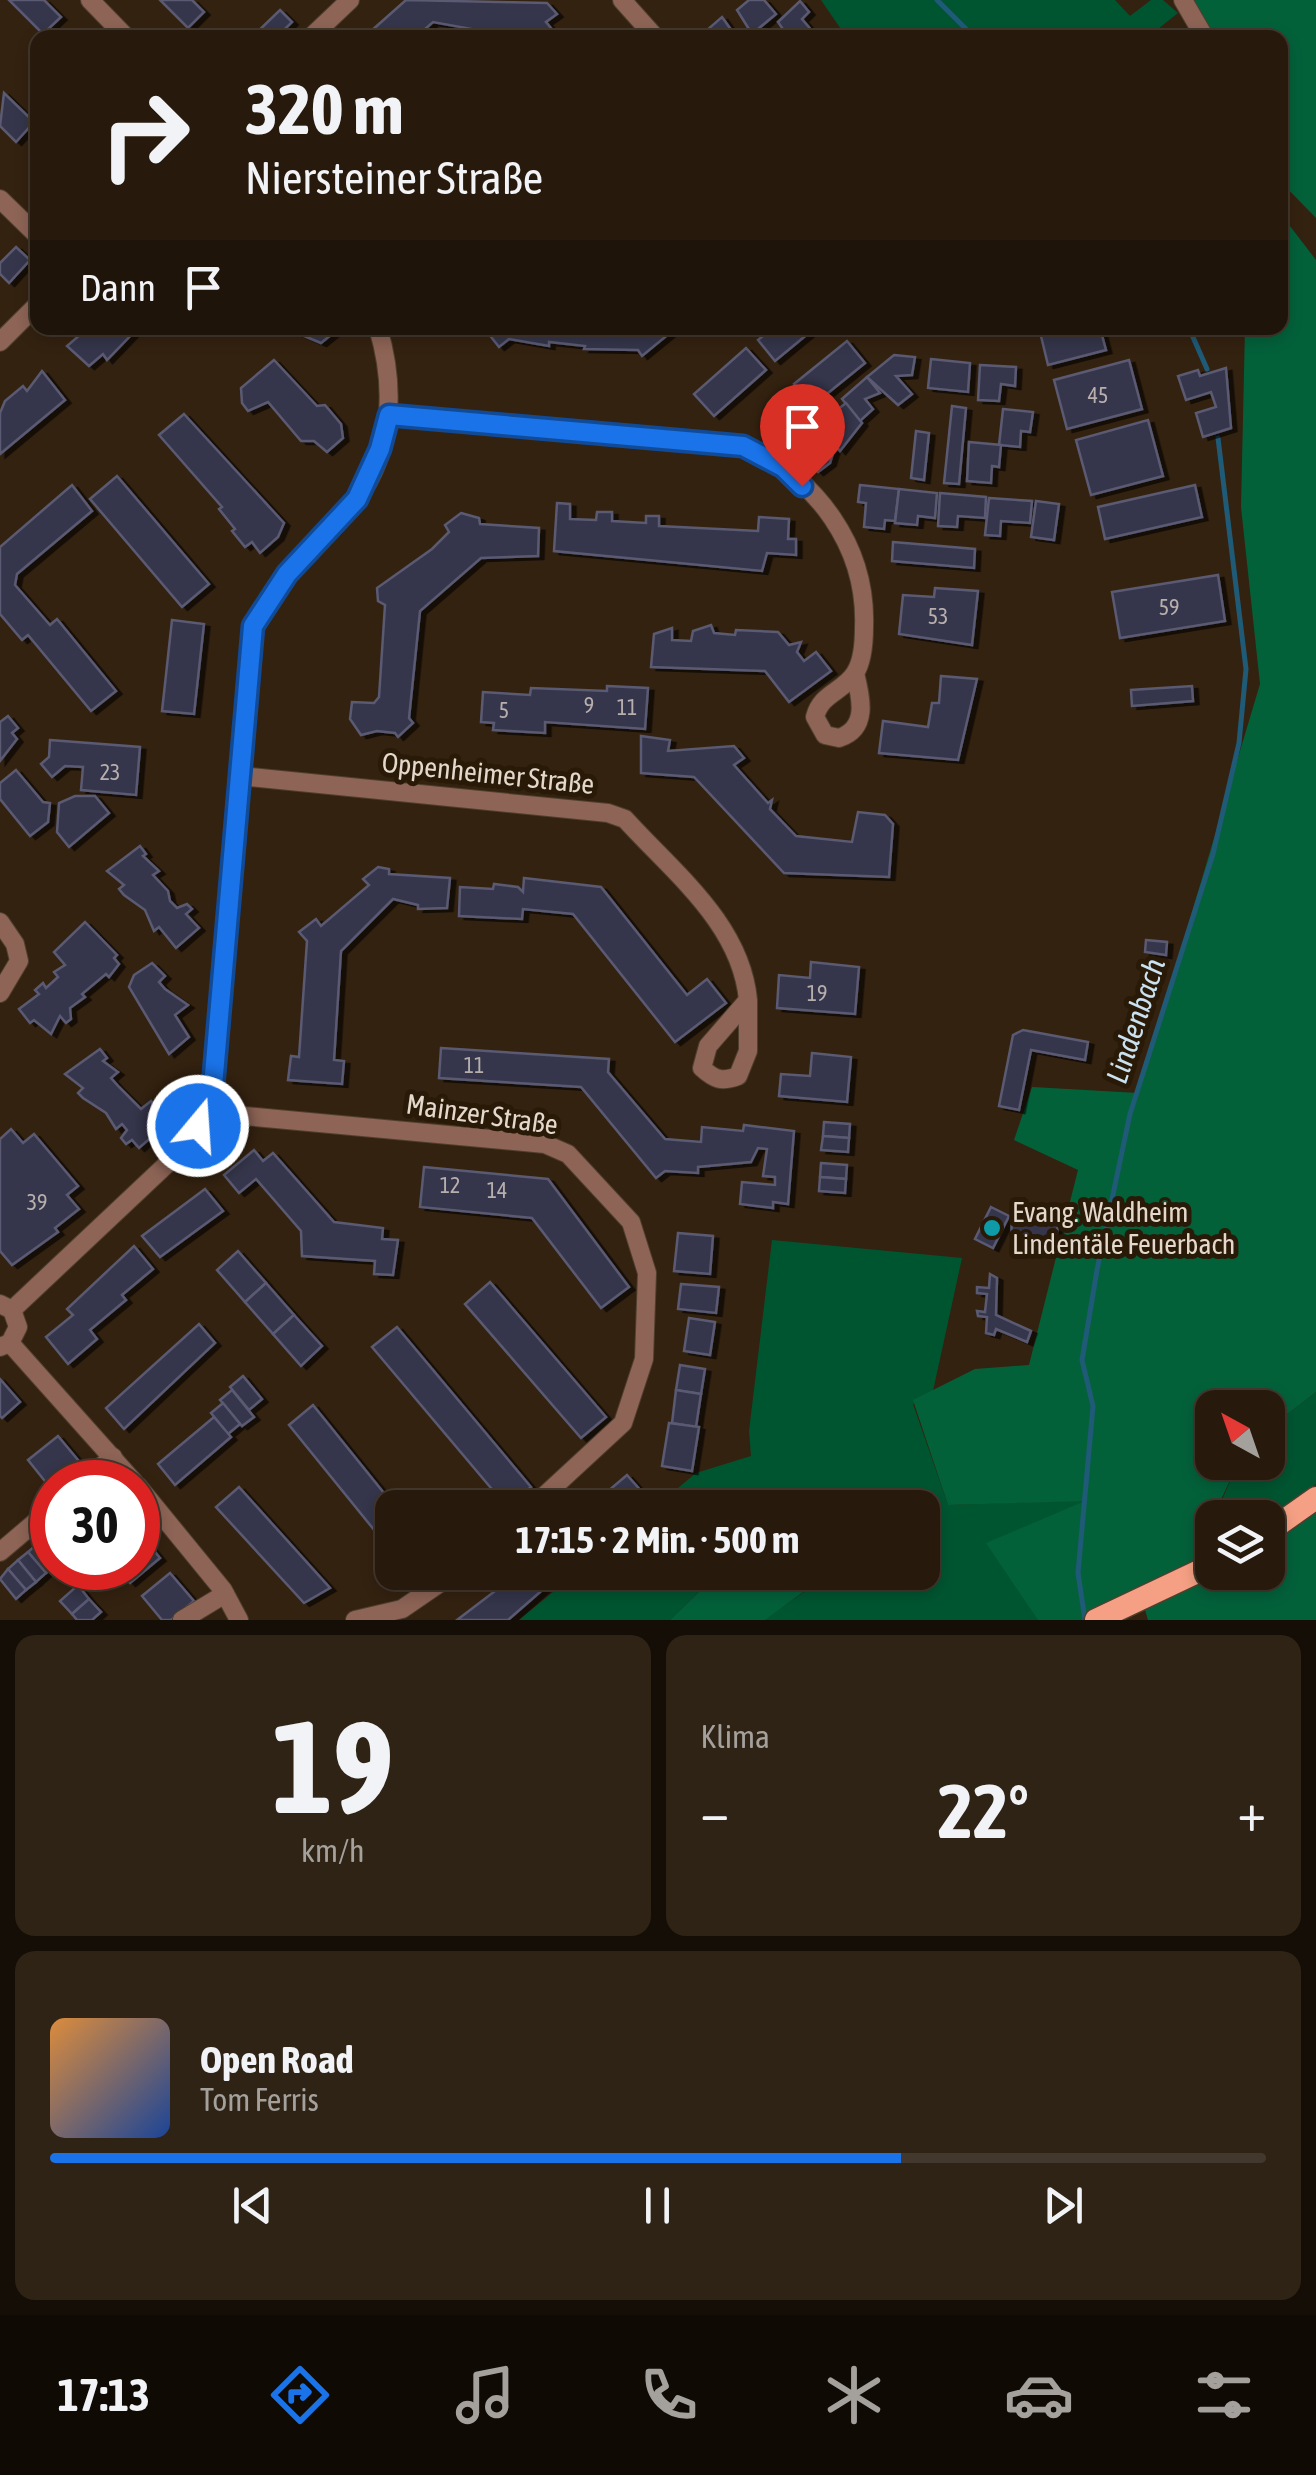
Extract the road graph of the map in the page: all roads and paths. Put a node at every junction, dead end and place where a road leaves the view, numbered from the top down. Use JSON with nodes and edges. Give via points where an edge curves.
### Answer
{"nodes":[{"id":1,"x":90,"y":0,"type":"edge"},
{"id":2,"x":350,"y":0,"type":"edge"},
{"id":3,"x":622,"y":0,"type":"edge"},
{"id":4,"x":1184,"y":0,"type":"edge"},
{"id":5,"x":119,"y":30,"type":"edge"},
{"id":6,"x":318,"y":30,"type":"edge"},
{"id":7,"x":649,"y":30,"type":"edge"},
{"id":8,"x":1200,"y":30,"type":"edge"},
{"id":9,"x":0,"y":199,"type":"edge"},
{"id":10,"x":30,"y":228,"type":"edge"},
{"id":11,"x":30,"y":312,"type":"edge"},
{"id":12,"x":380,"y":335,"type":"edge"},
{"id":13,"x":0,"y":342,"type":"edge"},
{"id":14,"x":389,"y":415,"type":"junction"},
{"id":15,"x":855,"y":674,"type":"dead end"},
{"id":16,"x":240,"y":776,"type":"junction"},
{"id":17,"x":0,"y":922,"type":"edge"},
{"id":18,"x":0,"y":993,"type":"edge"},
{"id":19,"x":748,"y":1000,"type":"dead end"},
{"id":20,"x":206,"y":1106,"type":"junction"},
{"id":21,"x":6,"y":1307,"type":"edge"},
{"id":22,"x":5,"y":1345,"type":"edge"},
{"id":23,"x":113,"y":1457,"type":"junction"},
{"id":24,"x":109,"y":1460,"type":"edge"},
{"id":25,"x":116,"y":1460,"type":"edge"},
{"id":26,"x":549,"y":1490,"type":"edge"},
{"id":27,"x":1316,"y":1498,"type":"edge"},
{"id":28,"x":160,"y":1514,"type":"edge"},
{"id":29,"x":1285,"y":1520,"type":"edge"},
{"id":30,"x":30,"y":1527,"type":"edge"},
{"id":31,"x":0,"y":1552,"type":"edge"},
{"id":32,"x":1195,"y":1574,"type":"edge"},
{"id":33,"x":430,"y":1590,"type":"edge"},
{"id":34,"x":225,"y":1594,"type":"junction"},
{"id":35,"x":182,"y":1620,"type":"edge"},
{"id":36,"x":239,"y":1620,"type":"edge"},
{"id":37,"x":355,"y":1620,"type":"edge"},
{"id":38,"x":1096,"y":1620,"type":"edge"}],
"edges":[{"from":1,"to":5,"type":"street"},
{"from":2,"to":6,"type":"street"},
{"from":3,"to":7,"type":"street"},
{"from":4,"to":8,"type":"street"},
{"from":9,"to":10,"type":"street"},
{"from":11,"to":13,"type":"street"},
{"from":12,"to":14,"type":"street","via":[[391,381]]},
{"from":14,"to":15,"type":"street","via":[[743,446],[762,454],[816,498],[850,542],[865,599]]},
{"from":14,"to":16,"type":"street","via":[[357,499],[287,574],[253,626]]},
{"from":16,"to":19,"type":"street","name":"Oppenheimer Straße","via":[[625,819],[735,946]]},
{"from":16,"to":20,"type":"street"},
{"from":17,"to":18,"type":"street","via":[[19,961]]},
{"from":20,"to":21,"type":"street","via":[[174,1158]]},
{"from":20,"to":26,"type":"street","name":"Mainzer Straße","via":[[246,1116],[545,1144],[568,1154],[631,1222],[647,1273],[644,1359],[622,1423]]},
{"from":21,"to":22,"type":"street","via":[[18,1327]]},
{"from":22,"to":23,"type":"street"},
{"from":23,"to":24,"type":"street"},
{"from":23,"to":25,"type":"street"},
{"from":27,"to":29,"type":"main road"},
{"from":28,"to":34,"type":"street"},
{"from":30,"to":31,"type":"street"},
{"from":32,"to":38,"type":"main road"},
{"from":33,"to":37,"type":"street","via":[[402,1609]]},
{"from":34,"to":35,"type":"street"},
{"from":34,"to":36,"type":"street"}]}
